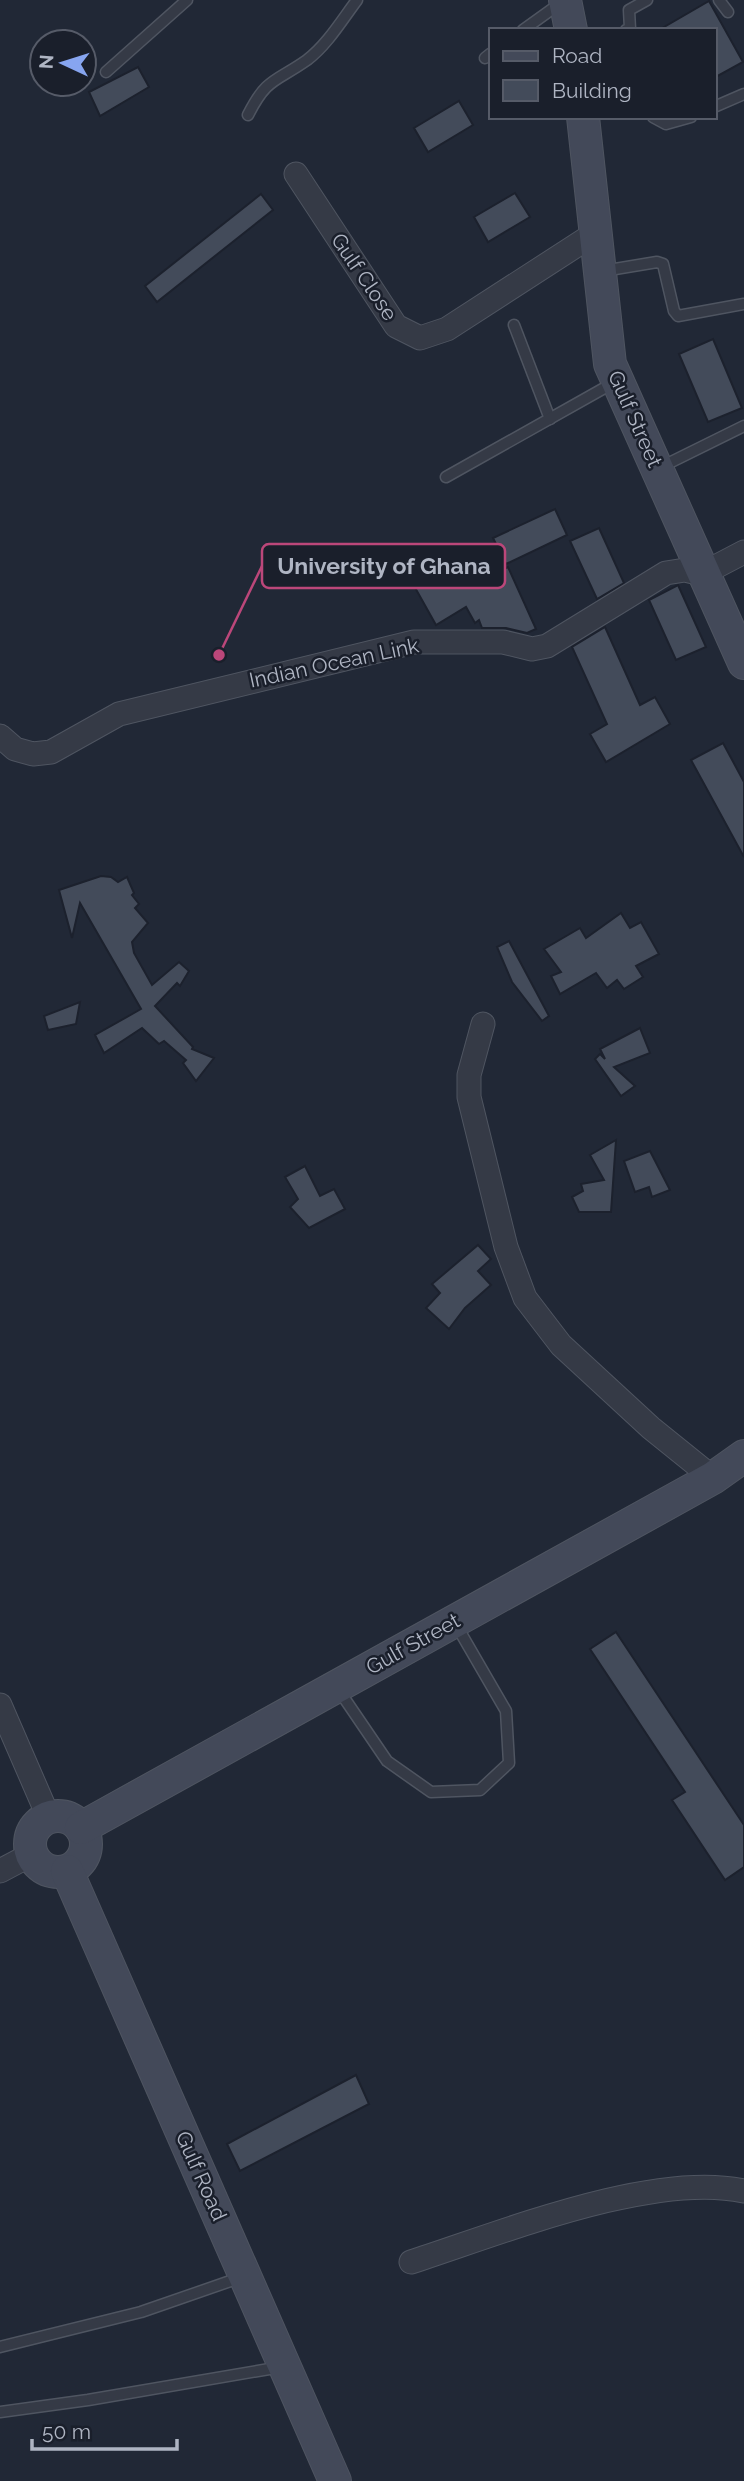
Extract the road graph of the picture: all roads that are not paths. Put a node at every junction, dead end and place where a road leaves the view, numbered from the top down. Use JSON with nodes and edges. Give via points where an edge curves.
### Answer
{"nodes":[{"id":1,"x":187,"y":0,"type":"edge"},
{"id":2,"x":357,"y":0,"type":"edge"},
{"id":3,"x":565,"y":0,"type":"edge"},
{"id":4,"x":647,"y":0,"type":"edge"},
{"id":5,"x":719,"y":0,"type":"edge"},
{"id":6,"x":729,"y":12,"type":"dead end"},
{"id":7,"x":526,"y":28,"type":"edge"},
{"id":8,"x":570,"y":28,"type":"edge"},
{"id":9,"x":630,"y":28,"type":"edge"},
{"id":10,"x":106,"y":72,"type":"dead end"},
{"id":11,"x":744,"y":94,"type":"edge"},
{"id":12,"x":716,"y":106,"type":"edge"},
{"id":13,"x":248,"y":115,"type":"dead end"},
{"id":14,"x":583,"y":119,"type":"edge"},
{"id":15,"x":655,"y":119,"type":"edge"},
{"id":16,"x":686,"y":119,"type":"edge"},
{"id":17,"x":296,"y":174,"type":"dead end"},
{"id":18,"x":597,"y":232,"type":"junction"},
{"id":19,"x":600,"y":271,"type":"junction"},
{"id":20,"x":744,"y":304,"type":"edge"},
{"id":21,"x":514,"y":325,"type":"dead end"},
{"id":22,"x":618,"y":381,"type":"junction"},
{"id":23,"x":550,"y":419,"type":"junction"},
{"id":24,"x":744,"y":426,"type":"edge"},
{"id":25,"x":657,"y":469,"type":"junction"},
{"id":26,"x":446,"y":477,"type":"dead end"},
{"id":27,"x":744,"y":552,"type":"edge"},
{"id":28,"x":702,"y":574,"type":"junction"},
{"id":29,"x":744,"y":663,"type":"edge"},
{"id":30,"x":0,"y":736,"type":"edge"},
{"id":31,"x":483,"y":1024,"type":"dead end"},
{"id":32,"x":744,"y":1456,"type":"edge"},
{"id":33,"x":713,"y":1478,"type":"junction"},
{"id":34,"x":454,"y":1621,"type":"junction"},
{"id":35,"x":336,"y":1686,"type":"junction"},
{"id":36,"x":0,"y":1705,"type":"edge"},
{"id":37,"x":50,"y":1818,"type":"junction"},
{"id":38,"x":81,"y":1828,"type":"junction"},
{"id":39,"x":32,"y":1854,"type":"junction"},
{"id":40,"x":0,"y":1871,"type":"edge"},
{"id":41,"x":67,"y":1871,"type":"junction"},
{"id":42,"x":744,"y":2191,"type":"edge"},
{"id":43,"x":411,"y":2262,"type":"dead end"},
{"id":44,"x":245,"y":2276,"type":"junction"},
{"id":45,"x":0,"y":2347,"type":"edge"},
{"id":46,"x":284,"y":2367,"type":"junction"},
{"id":47,"x":0,"y":2412,"type":"edge"},
{"id":48,"x":335,"y":2481,"type":"edge"}],
"edges":[{"from":1,"to":10,"type":"lane"},
{"from":2,"to":13,"type":"lane","via":[[306,60],[269,82]]},
{"from":3,"to":7,"type":"lane"},
{"from":3,"to":8,"type":"street"},
{"from":4,"to":9,"type":"lane","via":[[629,10]]},
{"from":5,"to":6,"type":"lane"},
{"from":11,"to":12,"type":"lane"},
{"from":14,"to":18,"type":"street","name":"Gulf Street"},
{"from":15,"to":16,"type":"lane","via":[[675,124]]},
{"from":17,"to":18,"type":"street","name":"Gulf Close","via":[[396,326],[420,338],[447,329]]},
{"from":18,"to":19,"type":"street","name":"Gulf Street"},
{"from":19,"to":20,"type":"lane","via":[[663,264],[678,316]]},
{"from":19,"to":22,"type":"street","name":"Gulf Street","via":[[610,364]]},
{"from":21,"to":23,"type":"lane"},
{"from":22,"to":23,"type":"lane"},
{"from":22,"to":25,"type":"street","name":"Gulf Street"},
{"from":23,"to":26,"type":"lane"},
{"from":24,"to":25,"type":"lane"},
{"from":25,"to":28,"type":"street","name":"Gulf Street"},
{"from":27,"to":28,"type":"street","name":"Indian Ocean Link"},
{"from":28,"to":29,"type":"street","name":"Gulf Street"},
{"from":28,"to":30,"type":"street","name":"Indian Ocean Link","via":[[685,570],[666,573],[547,646],[414,642],[119,714],[51,752],[15,749]]},
{"from":31,"to":33,"type":"street","via":[[469,1075],[470,1097],[506,1247],[525,1298],[561,1345]]},
{"from":32,"to":33,"type":"street","name":"Gulf Street"},
{"from":33,"to":34,"type":"street","name":"Gulf Street"},
{"from":34,"to":35,"type":"street","name":"Gulf Street"},
{"from":34,"to":35,"type":"lane","via":[[506,1711],[509,1763],[480,1790],[431,1792],[387,1761]]},
{"from":35,"to":38,"type":"street","name":"Gulf Street"},
{"from":36,"to":37,"type":"street"},
{"from":37,"to":38,"type":"street","via":[[66,1818]]},
{"from":37,"to":39,"type":"street","via":[[36,1828]]},
{"from":38,"to":41,"type":"street","via":[[85,1853]]},
{"from":39,"to":40,"type":"street"},
{"from":39,"to":41,"type":"street","via":[[50,1871]]},
{"from":41,"to":44,"type":"street","name":"Gulf Road"},
{"from":42,"to":43,"type":"street","via":[[716,2185],[605,2200]]},
{"from":44,"to":45,"type":"lane","via":[[141,2312]]},
{"from":44,"to":46,"type":"street","name":"Gulf Road"},
{"from":46,"to":47,"type":"lane"},
{"from":46,"to":48,"type":"street","name":"Gulf Road"}]}
